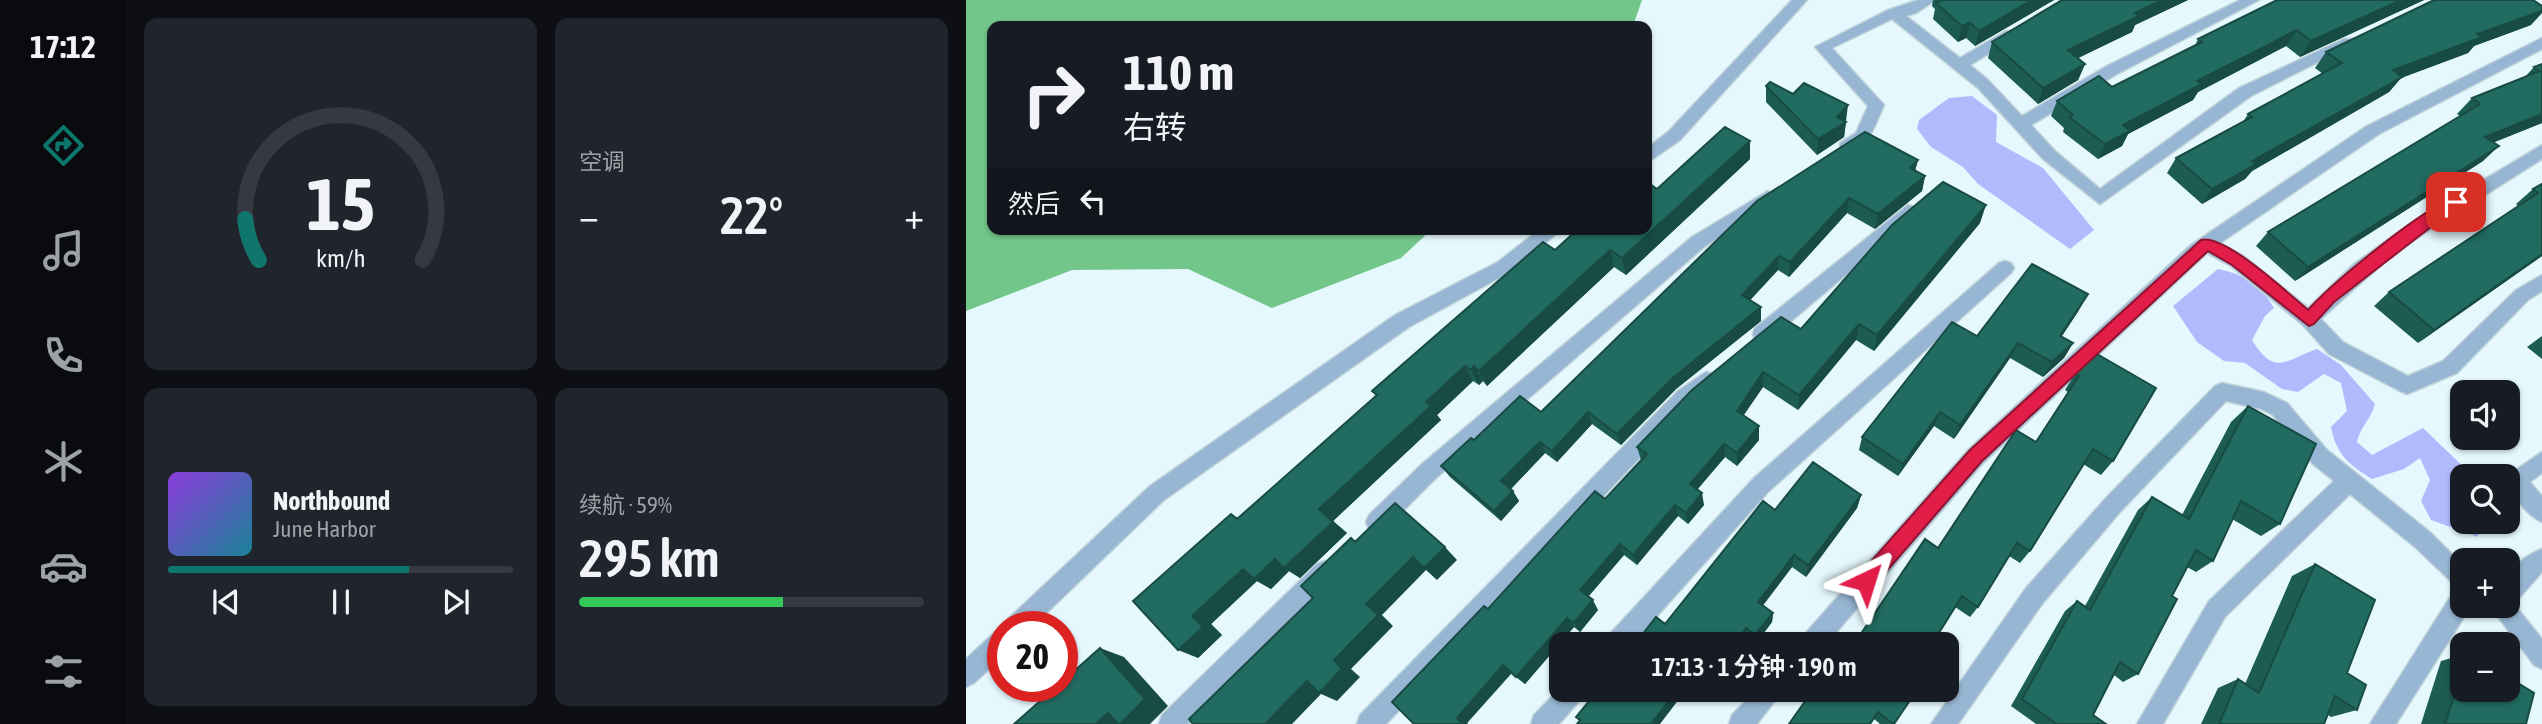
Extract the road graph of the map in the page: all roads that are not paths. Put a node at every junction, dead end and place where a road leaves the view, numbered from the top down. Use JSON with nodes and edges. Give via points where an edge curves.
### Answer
{"nodes":[{"id":1,"x":1800,"y":0,"type":"edge"},
{"id":2,"x":1929,"y":0,"type":"edge"},
{"id":3,"x":2252,"y":0,"type":"edge"},
{"id":4,"x":1893,"y":13,"type":"junction"},
{"id":5,"x":2026,"y":26,"type":"edge"},
{"id":6,"x":2366,"y":34,"type":"edge"},
{"id":7,"x":2542,"y":43,"type":"edge"},
{"id":8,"x":1959,"y":65,"type":"junction"},
{"id":9,"x":2021,"y":124,"type":"junction"},
{"id":10,"x":2542,"y":151,"type":"edge"},
{"id":11,"x":1652,"y":153,"type":"edge"},
{"id":12,"x":1827,"y":160,"type":"edge"},
{"id":13,"x":1780,"y":190,"type":"edge"},
{"id":14,"x":1921,"y":201,"type":"edge"},
{"id":15,"x":1545,"y":235,"type":"edge"},
{"id":16,"x":2206,"y":244,"type":"junction"},
{"id":17,"x":2005,"y":268,"type":"dead end"},
{"id":18,"x":2542,"y":282,"type":"edge"},
{"id":19,"x":2309,"y":319,"type":"junction"},
{"id":20,"x":1749,"y":344,"type":"edge"},
{"id":21,"x":1717,"y":370,"type":"edge"},
{"id":22,"x":2542,"y":461,"type":"edge"},
{"id":23,"x":2347,"y":482,"type":"junction"},
{"id":24,"x":2542,"y":512,"type":"edge"},
{"id":25,"x":1359,"y":539,"type":"edge"},
{"id":26,"x":1339,"y":558,"type":"edge"},
{"id":27,"x":2542,"y":560,"type":"edge"},
{"id":28,"x":2450,"y":567,"type":"edge"},
{"id":29,"x":2520,"y":580,"type":"edge"},
{"id":30,"x":1033,"y":611,"type":"edge"},
{"id":31,"x":2450,"y":618,"type":"edge"},
{"id":32,"x":2511,"y":618,"type":"edge"},
{"id":33,"x":1627,"y":632,"type":"edge"},
{"id":34,"x":1822,"y":632,"type":"edge"},
{"id":35,"x":987,"y":655,"type":"edge"},
{"id":36,"x":2542,"y":657,"type":"edge"},
{"id":37,"x":966,"y":675,"type":"edge"},
{"id":38,"x":1563,"y":702,"type":"edge"},
{"id":39,"x":1760,"y":702,"type":"edge"},
{"id":40,"x":1171,"y":724,"type":"edge"},
{"id":41,"x":1369,"y":724,"type":"edge"},
{"id":42,"x":1543,"y":724,"type":"edge"},
{"id":43,"x":1741,"y":724,"type":"edge"},
{"id":44,"x":1943,"y":724,"type":"edge"},
{"id":45,"x":2148,"y":724,"type":"edge"},
{"id":46,"x":2382,"y":724,"type":"edge"}],
"edges":[{"from":1,"to":11,"type":"lane","via":[[1674,136]]},
{"from":2,"to":4,"type":"lane"},
{"from":3,"to":9,"type":"lane","via":[[2112,70]]},
{"from":4,"to":8,"type":"lane"},
{"from":4,"to":12,"type":"lane","via":[[1822,47],[1876,106],[1862,137]]},
{"from":5,"to":8,"type":"lane"},
{"from":6,"to":9,"type":"lane","via":[[2245,92],[2100,198]]},
{"from":7,"to":16,"type":"lane","via":[[2373,130]]},
{"from":8,"to":9,"type":"lane"},
{"from":10,"to":19,"type":"lane","via":[[2435,215],[2328,297]]},
{"from":13,"to":25,"type":"lane","via":[[1698,242],[1429,471]]},
{"from":14,"to":20,"type":"lane"},
{"from":15,"to":30,"type":"lane","via":[[1504,267],[1402,321],[1157,493]]},
{"from":16,"to":19,"type":"lane","via":[[2237,261]]},
{"from":16,"to":34,"type":"lane","via":[[1976,456]]},
{"from":17,"to":33,"type":"lane","via":[[1761,485]]},
{"from":18,"to":19,"type":"lane","via":[[2522,295],[2450,367],[2407,385],[2336,348]]},
{"from":21,"to":41,"type":"lane","via":[[1685,397]]},
{"from":22,"to":24,"type":"lane","via":[[2516,481]]},
{"from":23,"to":28,"type":"lane","via":[[2423,540]]},
{"from":23,"to":44,"type":"lane","via":[[2280,409],[2222,392],[2113,505],[2035,596]]},
{"from":23,"to":45,"type":"lane","via":[[2217,610]]},
{"from":26,"to":40,"type":"lane"},
{"from":27,"to":29,"type":"lane"},
{"from":31,"to":46,"type":"lane"},
{"from":32,"to":36,"type":"lane"},
{"from":35,"to":37,"type":"lane"},
{"from":38,"to":42,"type":"lane"},
{"from":39,"to":43,"type":"lane"}]}
